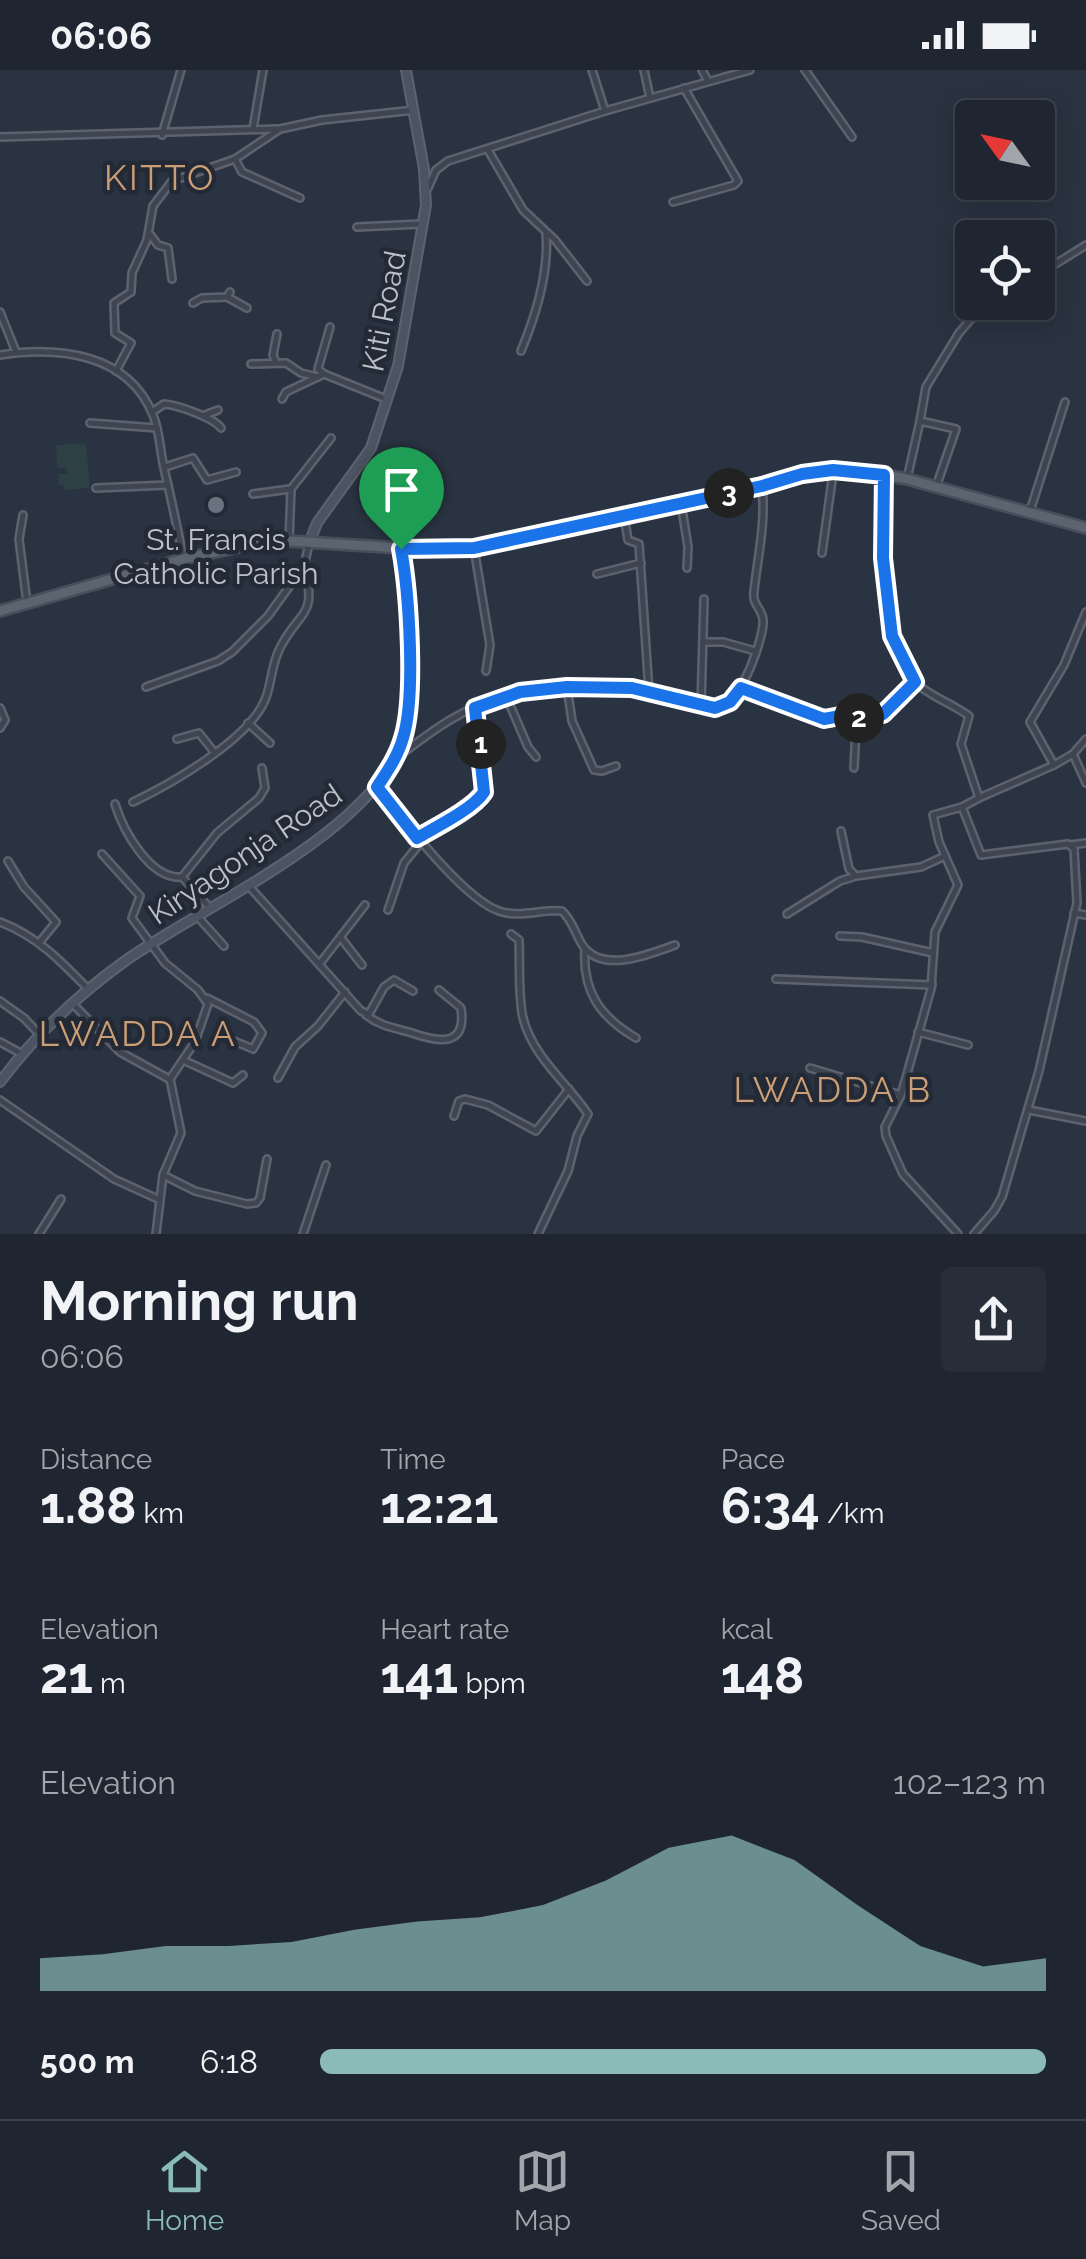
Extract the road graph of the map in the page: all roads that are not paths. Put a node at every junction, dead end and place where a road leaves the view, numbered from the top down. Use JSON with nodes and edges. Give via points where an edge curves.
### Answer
{"nodes":[{"id":1,"x":180,"y":70,"type":"edge"},
{"id":2,"x":263,"y":70,"type":"edge"},
{"id":3,"x":406,"y":70,"type":"edge"},
{"id":4,"x":592,"y":70,"type":"edge"},
{"id":5,"x":644,"y":70,"type":"edge"},
{"id":6,"x":702,"y":70,"type":"edge"},
{"id":7,"x":750,"y":70,"type":"edge"},
{"id":8,"x":806,"y":70,"type":"edge"},
{"id":9,"x":708,"y":82,"type":"junction"},
{"id":10,"x":684,"y":88,"type":"junction"},
{"id":11,"x":650,"y":98,"type":"junction"},
{"id":12,"x":414,"y":110,"type":"junction"},
{"id":13,"x":605,"y":111,"type":"junction"},
{"id":14,"x":253,"y":129,"type":"junction"},
{"id":15,"x":280,"y":129,"type":"junction"},
{"id":16,"x":162,"y":134,"type":"junction"},
{"id":17,"x":0,"y":137,"type":"edge"},
{"id":18,"x":852,"y":137,"type":"dead end"},
{"id":19,"x":488,"y":150,"type":"junction"},
{"id":20,"x":235,"y":159,"type":"junction"},
{"id":21,"x":426,"y":191,"type":"junction"},
{"id":22,"x":300,"y":198,"type":"dead end"},
{"id":23,"x":673,"y":202,"type":"dead end"},
{"id":24,"x":424,"y":224,"type":"junction"},
{"id":25,"x":357,"y":227,"type":"dead end"},
{"id":26,"x":149,"y":233,"type":"junction"},
{"id":27,"x":546,"y":234,"type":"junction"},
{"id":28,"x":1086,"y":246,"type":"edge"},
{"id":29,"x":1055,"y":264,"type":"edge"},
{"id":30,"x":172,"y":279,"type":"dead end"},
{"id":31,"x":587,"y":282,"type":"dead end"},
{"id":32,"x":193,"y":304,"type":"dead end"},
{"id":33,"x":247,"y":308,"type":"dead end"},
{"id":34,"x":0,"y":312,"type":"edge"},
{"id":35,"x":971,"y":320,"type":"edge"},
{"id":36,"x":330,"y":328,"type":"dead end"},
{"id":37,"x":277,"y":334,"type":"dead end"},
{"id":38,"x":521,"y":350,"type":"dead end"},
{"id":39,"x":16,"y":352,"type":"junction"},
{"id":40,"x":0,"y":355,"type":"edge"},
{"id":41,"x":276,"y":362,"type":"junction"},
{"id":42,"x":251,"y":364,"type":"dead end"},
{"id":43,"x":116,"y":371,"type":"junction"},
{"id":44,"x":321,"y":376,"type":"junction"},
{"id":45,"x":282,"y":399,"type":"dead end"},
{"id":46,"x":389,"y":400,"type":"junction"},
{"id":47,"x":1065,"y":402,"type":"dead end"},
{"id":48,"x":218,"y":410,"type":"dead end"},
{"id":49,"x":152,"y":412,"type":"junction"},
{"id":50,"x":204,"y":415,"type":"junction"},
{"id":51,"x":920,"y":421,"type":"junction"},
{"id":52,"x":90,"y":423,"type":"dead end"},
{"id":53,"x":157,"y":428,"type":"junction"},
{"id":54,"x":221,"y":428,"type":"dead end"},
{"id":55,"x":331,"y":438,"type":"dead end"},
{"id":56,"x":164,"y":468,"type":"junction"},
{"id":57,"x":833,"y":470,"type":"junction"},
{"id":58,"x":236,"y":472,"type":"dead end"},
{"id":59,"x":884,"y":475,"type":"junction"},
{"id":60,"x":907,"y":480,"type":"junction"},
{"id":61,"x":168,"y":485,"type":"junction"},
{"id":62,"x":762,"y":486,"type":"junction"},
{"id":63,"x":936,"y":487,"type":"junction"},
{"id":64,"x":96,"y":488,"type":"dead end"},
{"id":65,"x":290,"y":489,"type":"junction"},
{"id":66,"x":253,"y":494,"type":"dead end"},
{"id":67,"x":681,"y":503,"type":"junction"},
{"id":68,"x":1023,"y":512,"type":"junction"},
{"id":69,"x":624,"y":514,"type":"junction"},
{"id":70,"x":23,"y":515,"type":"dead end"},
{"id":71,"x":1085,"y":525,"type":"edge"},
{"id":72,"x":289,"y":541,"type":"junction"},
{"id":73,"x":310,"y":541,"type":"junction"},
{"id":74,"x":474,"y":548,"type":"junction"},
{"id":75,"x":401,"y":549,"type":"junction"},
{"id":76,"x":822,"y":553,"type":"dead end"},
{"id":77,"x":183,"y":560,"type":"junction"},
{"id":78,"x":641,"y":563,"type":"junction"},
{"id":79,"x":304,"y":566,"type":"junction"},
{"id":80,"x":687,"y":568,"type":"dead end"},
{"id":81,"x":597,"y":574,"type":"dead end"},
{"id":82,"x":704,"y":599,"type":"dead end"},
{"id":83,"x":27,"y":603,"type":"junction"},
{"id":84,"x":0,"y":612,"type":"edge"},
{"id":85,"x":1086,"y":612,"type":"edge"},
{"id":86,"x":704,"y":642,"type":"junction"},
{"id":87,"x":755,"y":651,"type":"junction"},
{"id":88,"x":486,"y":671,"type":"dead end"},
{"id":89,"x":915,"y":682,"type":"junction"},
{"id":90,"x":146,"y":687,"type":"dead end"},
{"id":91,"x":567,"y":687,"type":"junction"},
{"id":92,"x":741,"y":688,"type":"junction"},
{"id":93,"x":650,"y":692,"type":"junction"},
{"id":94,"x":506,"y":696,"type":"junction"},
{"id":95,"x":701,"y":706,"type":"junction"},
{"id":96,"x":0,"y":708,"type":"edge"},
{"id":97,"x":475,"y":708,"type":"junction"},
{"id":98,"x":860,"y":718,"type":"junction"},
{"id":99,"x":248,"y":724,"type":"junction"},
{"id":100,"x":0,"y":728,"type":"edge"},
{"id":101,"x":177,"y":738,"type":"dead end"},
{"id":102,"x":1086,"y":739,"type":"edge"},
{"id":103,"x":270,"y":743,"type":"dead end"},
{"id":104,"x":214,"y":752,"type":"junction"},
{"id":105,"x":1073,"y":754,"type":"junction"},
{"id":106,"x":536,"y":757,"type":"dead end"},
{"id":107,"x":394,"y":760,"type":"junction"},
{"id":108,"x":1054,"y":764,"type":"junction"},
{"id":109,"x":616,"y":766,"type":"dead end"},
{"id":110,"x":262,"y":768,"type":"dead end"},
{"id":111,"x":854,"y":768,"type":"dead end"},
{"id":112,"x":1086,"y":784,"type":"edge"},
{"id":113,"x":377,"y":787,"type":"junction"},
{"id":114,"x":978,"y":798,"type":"junction"},
{"id":115,"x":133,"y":802,"type":"dead end"},
{"id":116,"x":115,"y":804,"type":"dead end"},
{"id":117,"x":962,"y":807,"type":"junction"},
{"id":118,"x":841,"y":831,"type":"dead end"},
{"id":119,"x":419,"y":840,"type":"junction"},
{"id":120,"x":1086,"y":843,"type":"edge"},
{"id":121,"x":1070,"y":845,"type":"junction"},
{"id":122,"x":102,"y":854,"type":"dead end"},
{"id":123,"x":945,"y":856,"type":"junction"},
{"id":124,"x":8,"y":861,"type":"dead end"},
{"id":125,"x":856,"y":876,"type":"junction"},
{"id":126,"x":182,"y":877,"type":"junction"},
{"id":127,"x":248,"y":884,"type":"junction"},
{"id":128,"x":365,"y":905,"type":"dead end"},
{"id":129,"x":209,"y":907,"type":"junction"},
{"id":130,"x":388,"y":910,"type":"dead end"},
{"id":131,"x":1074,"y":913,"type":"junction"},
{"id":132,"x":787,"y":914,"type":"dead end"},
{"id":133,"x":1086,"y":915,"type":"edge"},
{"id":134,"x":197,"y":916,"type":"junction"},
{"id":135,"x":0,"y":922,"type":"edge"},
{"id":136,"x":511,"y":934,"type":"dead end"},
{"id":137,"x":840,"y":936,"type":"dead end"},
{"id":138,"x":341,"y":938,"type":"junction"},
{"id":139,"x":39,"y":943,"type":"junction"},
{"id":140,"x":151,"y":944,"type":"junction"},
{"id":141,"x":675,"y":945,"type":"dead end"},
{"id":142,"x":224,"y":946,"type":"dead end"},
{"id":143,"x":585,"y":949,"type":"junction"},
{"id":144,"x":932,"y":953,"type":"junction"},
{"id":145,"x":320,"y":962,"type":"junction"},
{"id":146,"x":362,"y":965,"type":"dead end"},
{"id":147,"x":776,"y":979,"type":"dead end"},
{"id":148,"x":932,"y":985,"type":"junction"},
{"id":149,"x":438,"y":990,"type":"dead end"},
{"id":150,"x":90,"y":991,"type":"junction"},
{"id":151,"x":412,"y":991,"type":"dead end"},
{"id":152,"x":345,"y":992,"type":"junction"},
{"id":153,"x":205,"y":997,"type":"junction"},
{"id":154,"x":0,"y":1001,"type":"edge"},
{"id":155,"x":74,"y":1004,"type":"junction"},
{"id":156,"x":364,"y":1013,"type":"junction"},
{"id":157,"x":918,"y":1032,"type":"junction"},
{"id":158,"x":40,"y":1036,"type":"junction"},
{"id":159,"x":636,"y":1038,"type":"dead end"},
{"id":160,"x":234,"y":1041,"type":"dead end"},
{"id":161,"x":0,"y":1042,"type":"edge"},
{"id":162,"x":968,"y":1045,"type":"dead end"},
{"id":163,"x":22,"y":1054,"type":"junction"},
{"id":164,"x":183,"y":1060,"type":"junction"},
{"id":165,"x":810,"y":1068,"type":"dead end"},
{"id":166,"x":243,"y":1075,"type":"dead end"},
{"id":167,"x":278,"y":1078,"type":"dead end"},
{"id":168,"x":170,"y":1080,"type":"junction"},
{"id":169,"x":0,"y":1082,"type":"edge"},
{"id":170,"x":570,"y":1089,"type":"junction"},
{"id":171,"x":901,"y":1094,"type":"junction"},
{"id":172,"x":0,"y":1100,"type":"edge"},
{"id":173,"x":1029,"y":1110,"type":"junction"},
{"id":174,"x":454,"y":1116,"type":"dead end"},
{"id":175,"x":1086,"y":1121,"type":"edge"},
{"id":176,"x":267,"y":1159,"type":"dead end"},
{"id":177,"x":326,"y":1165,"type":"dead end"},
{"id":178,"x":163,"y":1175,"type":"junction"},
{"id":179,"x":62,"y":1199,"type":"dead end"},
{"id":180,"x":160,"y":1200,"type":"junction"},
{"id":181,"x":40,"y":1234,"type":"edge"},
{"id":182,"x":156,"y":1234,"type":"edge"},
{"id":183,"x":303,"y":1234,"type":"edge"},
{"id":184,"x":538,"y":1234,"type":"edge"},
{"id":185,"x":958,"y":1234,"type":"edge"},
{"id":186,"x":974,"y":1234,"type":"edge"}],
"edges":[{"from":1,"to":16,"type":"street"},
{"from":2,"to":14,"type":"street"},
{"from":3,"to":12,"type":"street","name":"Kiti Road"},
{"from":4,"to":13,"type":"street"},
{"from":5,"to":11,"type":"street"},
{"from":6,"to":9,"type":"street"},
{"from":7,"to":9,"type":"street"},
{"from":8,"to":18,"type":"street"},
{"from":9,"to":10,"type":"street"},
{"from":10,"to":11,"type":"street"},
{"from":10,"to":23,"type":"street","via":[[738,181]]},
{"from":11,"to":13,"type":"street"},
{"from":12,"to":15,"type":"street"},
{"from":12,"to":21,"type":"street","name":"Kiti Road"},
{"from":13,"to":19,"type":"street"},
{"from":14,"to":15,"type":"street"},
{"from":14,"to":16,"type":"street"},
{"from":15,"to":20,"type":"street"},
{"from":16,"to":17,"type":"street"},
{"from":19,"to":21,"type":"street","via":[[442,164]]},
{"from":19,"to":27,"type":"street","via":[[523,210]]},
{"from":20,"to":22,"type":"street","via":[[242,172]]},
{"from":20,"to":26,"type":"street","via":[[167,185],[153,206]]},
{"from":21,"to":24,"type":"street","name":"Kiti Road"},
{"from":24,"to":25,"type":"street"},
{"from":24,"to":46,"type":"street","name":"Kiti Road"},
{"from":26,"to":30,"type":"street","via":[[168,248]]},
{"from":26,"to":43,"type":"street","via":[[131,292],[114,303],[115,333],[131,343]]},
{"from":27,"to":31,"type":"street"},
{"from":27,"to":38,"type":"street","via":[[538,303]]},
{"from":28,"to":29,"type":"street"},
{"from":32,"to":33,"type":"street","via":[[228,295]]},
{"from":34,"to":39,"type":"street"},
{"from":35,"to":51,"type":"street","via":[[926,387]]},
{"from":36,"to":44,"type":"street"},
{"from":37,"to":41,"type":"street"},
{"from":39,"to":40,"type":"street"},
{"from":39,"to":43,"type":"street","via":[[88,356]]},
{"from":41,"to":42,"type":"street"},
{"from":41,"to":44,"type":"street"},
{"from":43,"to":49,"type":"street"},
{"from":44,"to":45,"type":"street"},
{"from":44,"to":46,"type":"street"},
{"from":46,"to":73,"type":"street","name":"Kiti Road","via":[[363,463]]},
{"from":47,"to":68,"type":"street","via":[[1031,508]]},
{"from":48,"to":50,"type":"street"},
{"from":49,"to":50,"type":"street","via":[[164,404]]},
{"from":49,"to":53,"type":"street"},
{"from":50,"to":54,"type":"street"},
{"from":51,"to":60,"type":"street"},
{"from":51,"to":63,"type":"street","via":[[956,429]]},
{"from":52,"to":53,"type":"street"},
{"from":53,"to":56,"type":"street"},
{"from":55,"to":65,"type":"street"},
{"from":56,"to":58,"type":"street","via":[[193,458],[207,480]]},
{"from":56,"to":61,"type":"street"},
{"from":57,"to":59,"type":"main road"},
{"from":57,"to":62,"type":"main road"},
{"from":57,"to":76,"type":"street"},
{"from":59,"to":60,"type":"main road"},
{"from":59,"to":89,"type":"street","via":[[883,558],[892,636]]},
{"from":60,"to":63,"type":"main road"},
{"from":61,"to":64,"type":"street"},
{"from":61,"to":77,"type":"street"},
{"from":62,"to":67,"type":"main road"},
{"from":62,"to":87,"type":"street","via":[[763,537],[753,597],[763,618]]},
{"from":63,"to":68,"type":"main road"},
{"from":65,"to":66,"type":"street"},
{"from":65,"to":72,"type":"street"},
{"from":67,"to":69,"type":"main road"},
{"from":67,"to":80,"type":"street"},
{"from":68,"to":71,"type":"main road"},
{"from":69,"to":74,"type":"main road"},
{"from":69,"to":78,"type":"street"},
{"from":70,"to":83,"type":"street","via":[[19,540]]},
{"from":72,"to":73,"type":"main road"},
{"from":72,"to":77,"type":"main road"},
{"from":73,"to":75,"type":"main road"},
{"from":73,"to":79,"type":"street"},
{"from":74,"to":75,"type":"main road"},
{"from":74,"to":88,"type":"street","via":[[490,645]]},
{"from":75,"to":107,"type":"street","name":"Kiryagonja Road","via":[[408,715]]},
{"from":77,"to":83,"type":"main road"},
{"from":78,"to":81,"type":"street"},
{"from":78,"to":93,"type":"street"},
{"from":79,"to":90,"type":"street","via":[[268,616],[223,658]]},
{"from":79,"to":99,"type":"street","via":[[308,610],[278,652],[264,704]]},
{"from":82,"to":86,"type":"street"},
{"from":83,"to":84,"type":"main road"},
{"from":85,"to":108,"type":"street","via":[[1030,720]]},
{"from":86,"to":87,"type":"street"},
{"from":86,"to":95,"type":"street"},
{"from":87,"to":92,"type":"street"},
{"from":89,"to":98,"type":"street","via":[[883,714]]},
{"from":89,"to":114,"type":"street","via":[[968,716],[961,744]]},
{"from":91,"to":93,"type":"street"},
{"from":91,"to":94,"type":"street"},
{"from":91,"to":109,"type":"street","via":[[572,721],[594,770]]},
{"from":92,"to":95,"type":"street","via":[[723,706]]},
{"from":92,"to":98,"type":"street","via":[[824,719]]},
{"from":93,"to":95,"type":"street"},
{"from":94,"to":97,"type":"street"},
{"from":94,"to":106,"type":"street"},
{"from":96,"to":100,"type":"street"},
{"from":97,"to":107,"type":"street"},
{"from":97,"to":119,"type":"street","via":[[484,792]]},
{"from":98,"to":111,"type":"street"},
{"from":99,"to":103,"type":"street"},
{"from":99,"to":104,"type":"street"},
{"from":101,"to":104,"type":"street","via":[[199,733]]},
{"from":102,"to":105,"type":"street"},
{"from":104,"to":115,"type":"street"},
{"from":105,"to":108,"type":"street"},
{"from":105,"to":112,"type":"street"},
{"from":107,"to":113,"type":"street","name":"Kiryagonja Road"},
{"from":108,"to":114,"type":"street"},
{"from":110,"to":126,"type":"street","via":[[260,798],[217,834]]},
{"from":113,"to":119,"type":"street"},
{"from":113,"to":127,"type":"street","name":"Kiryagonja Road","via":[[332,828]]},
{"from":114,"to":117,"type":"street"},
{"from":116,"to":126,"type":"street","via":[[125,833],[156,867]]},
{"from":117,"to":121,"type":"street","via":[[983,856]]},
{"from":117,"to":123,"type":"street","via":[[933,815]]},
{"from":118,"to":125,"type":"street"},
{"from":119,"to":130,"type":"street"},
{"from":119,"to":143,"type":"street","via":[[493,909],[562,911]]},
{"from":120,"to":121,"type":"street"},
{"from":121,"to":131,"type":"street","via":[[1078,885]]},
{"from":122,"to":140,"type":"street","via":[[140,896],[132,918]]},
{"from":123,"to":125,"type":"street","via":[[921,868]]},
{"from":123,"to":144,"type":"street","via":[[958,885],[939,918]]},
{"from":124,"to":139,"type":"street","via":[[56,922]]},
{"from":125,"to":132,"type":"street"},
{"from":126,"to":129,"type":"street"},
{"from":127,"to":129,"type":"street","name":"Kiryagonja Road"},
{"from":127,"to":145,"type":"street"},
{"from":128,"to":138,"type":"street"},
{"from":129,"to":134,"type":"street","name":"Kiryagonja Road"},
{"from":131,"to":133,"type":"street"},
{"from":131,"to":173,"type":"street"},
{"from":134,"to":140,"type":"street","name":"Kiryagonja Road"},
{"from":134,"to":142,"type":"street"},
{"from":135,"to":139,"type":"street"},
{"from":136,"to":170,"type":"street","via":[[520,940],[528,1031]]},
{"from":137,"to":144,"type":"street"},
{"from":138,"to":145,"type":"street"},
{"from":138,"to":146,"type":"street"},
{"from":139,"to":150,"type":"street"},
{"from":140,"to":150,"type":"street","name":"Kiryagonja Road"},
{"from":140,"to":153,"type":"street"},
{"from":141,"to":143,"type":"street","via":[[619,960]]},
{"from":143,"to":159,"type":"street","via":[[586,979],[598,1009]]},
{"from":144,"to":148,"type":"street"},
{"from":145,"to":152,"type":"street"},
{"from":147,"to":148,"type":"street"},
{"from":148,"to":157,"type":"street"},
{"from":149,"to":156,"type":"street","via":[[461,1008],[457,1033],[448,1041],[378,1024]]},
{"from":150,"to":155,"type":"street","name":"Kiryagonja Road"},
{"from":151,"to":156,"type":"street","via":[[389,982]]},
{"from":152,"to":156,"type":"street"},
{"from":152,"to":167,"type":"street","via":[[295,1047]]},
{"from":153,"to":160,"type":"street","via":[[254,1022],[262,1033],[253,1050]]},
{"from":153,"to":164,"type":"street","via":[[204,1021]]},
{"from":154,"to":158,"type":"street"},
{"from":155,"to":158,"type":"street","name":"Kiryagonja Road"},
{"from":155,"to":168,"type":"street","via":[[120,1052]]},
{"from":157,"to":162,"type":"street"},
{"from":157,"to":171,"type":"street"},
{"from":158,"to":163,"type":"street","name":"Kiryagonja Road"},
{"from":161,"to":163,"type":"street"},
{"from":163,"to":169,"type":"street","name":"Kiryagonja Road"},
{"from":164,"to":166,"type":"street","via":[[233,1083]]},
{"from":164,"to":168,"type":"street"},
{"from":165,"to":171,"type":"street"},
{"from":168,"to":178,"type":"street","via":[[181,1133]]},
{"from":170,"to":174,"type":"street","via":[[536,1131],[475,1100],[459,1102]]},
{"from":170,"to":184,"type":"street","via":[[588,1114]]},
{"from":171,"to":185,"type":"street","via":[[886,1136],[904,1174]]},
{"from":172,"to":180,"type":"street","via":[[114,1180]]},
{"from":173,"to":175,"type":"street"},
{"from":173,"to":186,"type":"street","via":[[998,1206]]},
{"from":176,"to":178,"type":"street","via":[[256,1203],[195,1191]]},
{"from":177,"to":183,"type":"street"},
{"from":178,"to":180,"type":"street"},
{"from":179,"to":181,"type":"street"},
{"from":180,"to":182,"type":"street"}]}
